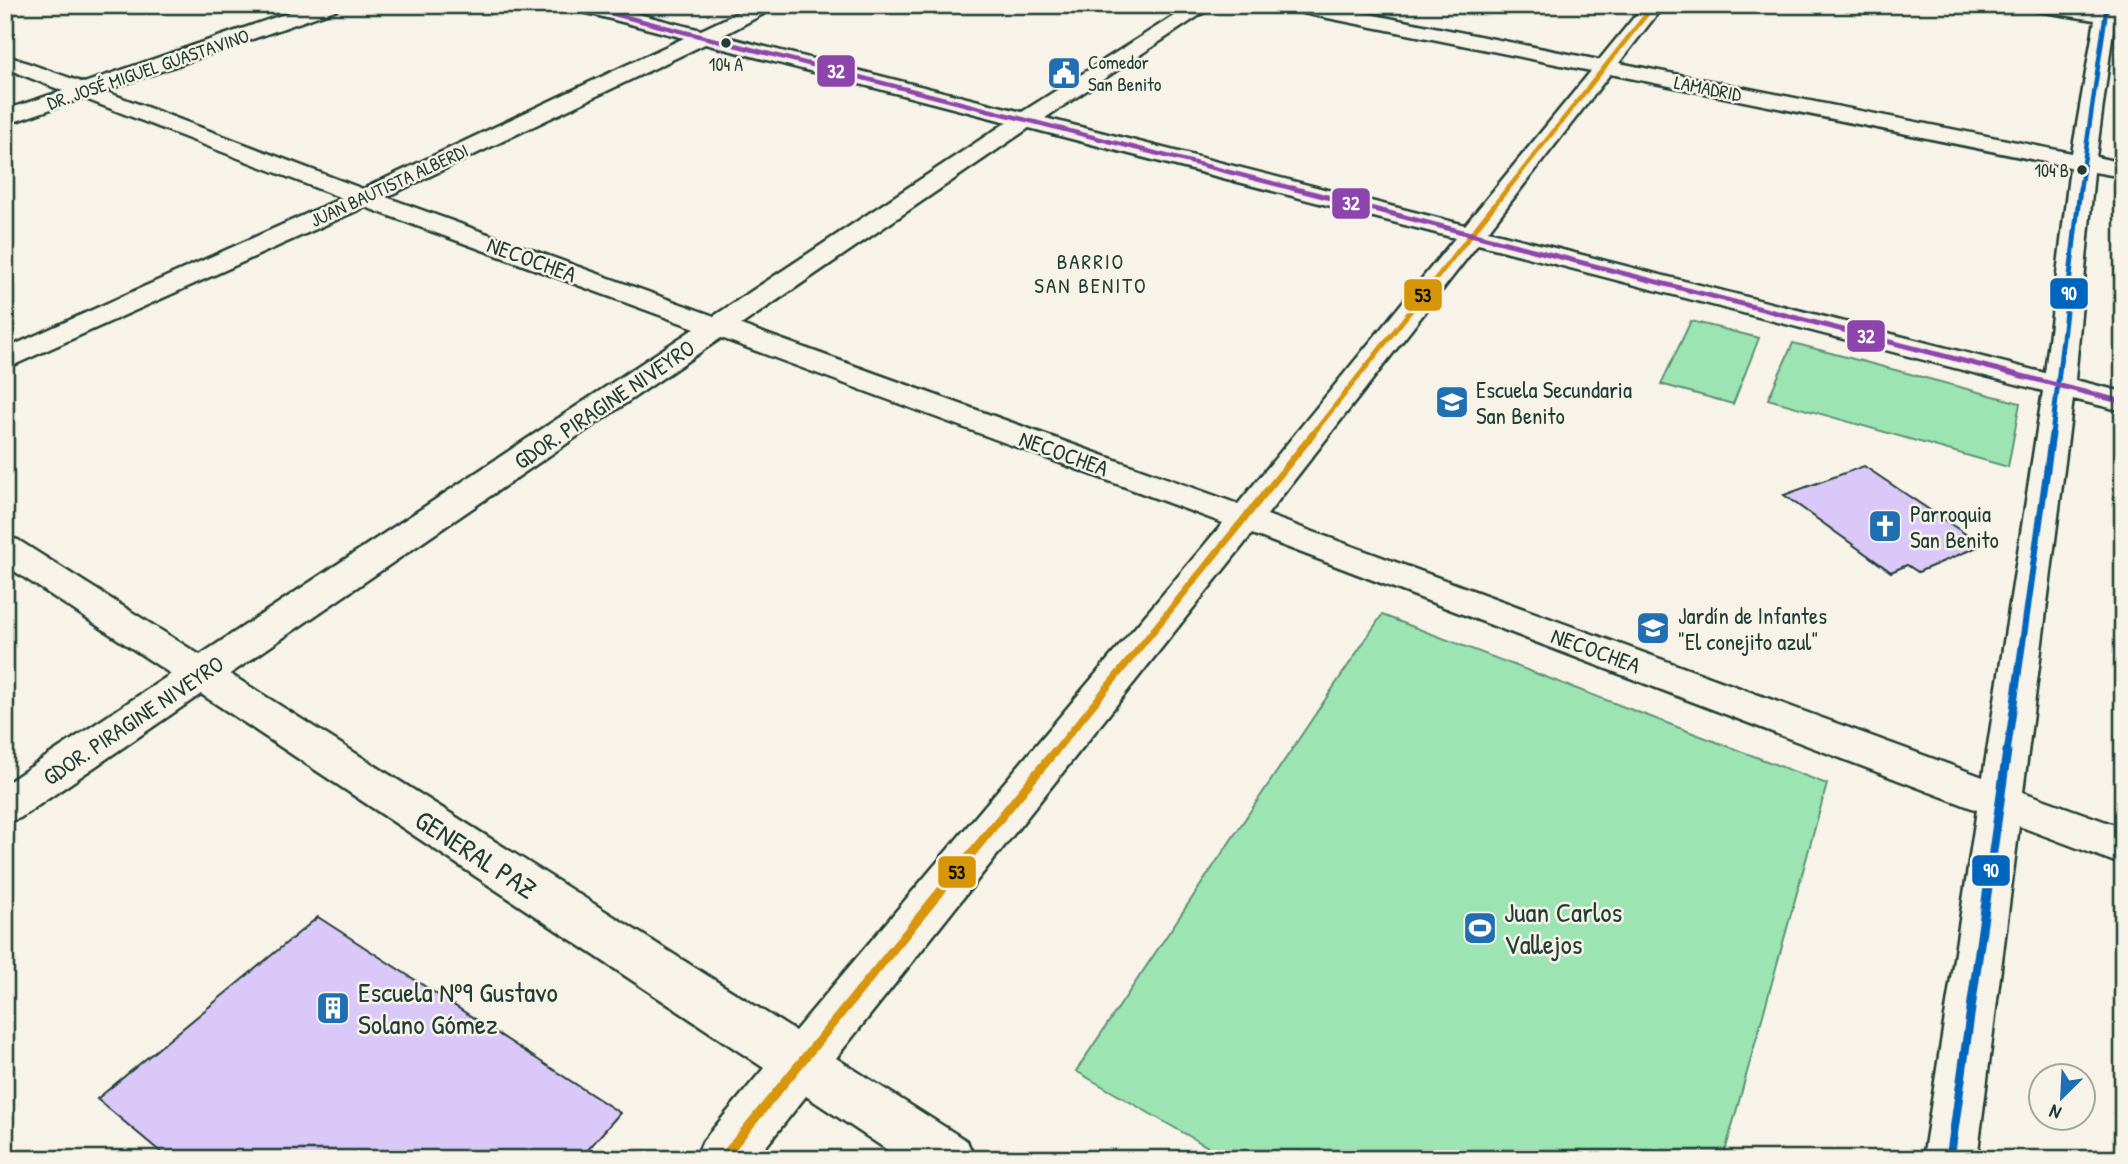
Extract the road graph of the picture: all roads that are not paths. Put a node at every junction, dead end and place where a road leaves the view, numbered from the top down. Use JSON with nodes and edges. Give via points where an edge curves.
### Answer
{"nodes":[{"id":1,"x":331,"y":5,"type":"edge"},
{"id":2,"x":579,"y":5,"type":"edge"},
{"id":3,"x":769,"y":5,"type":"edge"},
{"id":4,"x":1205,"y":5,"type":"edge"},
{"id":5,"x":1293,"y":5,"type":"edge"},
{"id":6,"x":1654,"y":5,"type":"edge"},
{"id":7,"x":2037,"y":5,"type":"edge"},
{"id":8,"x":2111,"y":13,"type":"edge"},
{"id":9,"x":702,"y":36,"type":"junction"},
{"id":10,"x":5,"y":61,"type":"edge"},
{"id":11,"x":1602,"y":68,"type":"junction"},
{"id":12,"x":83,"y":92,"type":"junction"},
{"id":13,"x":5,"y":118,"type":"edge"},
{"id":14,"x":1024,"y":121,"type":"junction"},
{"id":15,"x":2083,"y":162,"type":"junction"},
{"id":16,"x":2123,"y":170,"type":"edge"},
{"id":17,"x":364,"y":198,"type":"junction"},
{"id":18,"x":1471,"y":235,"type":"junction"},
{"id":19,"x":718,"y":328,"type":"junction"},
{"id":20,"x":5,"y":360,"type":"edge"},
{"id":21,"x":2059,"y":386,"type":"junction"},
{"id":22,"x":2123,"y":402,"type":"edge"},
{"id":23,"x":1245,"y":519,"type":"junction"},
{"id":24,"x":5,"y":548,"type":"edge"},
{"id":25,"x":199,"y":676,"type":"junction"},
{"id":26,"x":1999,"y":799,"type":"junction"},
{"id":27,"x":5,"y":806,"type":"edge"},
{"id":28,"x":2123,"y":847,"type":"edge"},
{"id":29,"x":800,"y":1062,"type":"junction"},
{"id":30,"x":722,"y":1159,"type":"edge"},
{"id":31,"x":948,"y":1159,"type":"edge"},
{"id":32,"x":1950,"y":1159,"type":"edge"}],
"edges":[{"from":1,"to":12,"type":"street","name":"DR. JOSÉ MIGUEL GUASTAVINO"},
{"from":2,"to":9,"type":"street"},
{"from":3,"to":9,"type":"street","name":"JUAN BAUTISTA ALBERDI"},
{"from":4,"to":14,"type":"street","name":"GDOR. PIRAGINE NIVEYRO"},
{"from":5,"to":11,"type":"street","name":"LAMADRID"},
{"from":6,"to":11,"type":"street"},
{"from":7,"to":8,"type":"street"},
{"from":8,"to":15,"type":"street"},
{"from":9,"to":14,"type":"street"},
{"from":9,"to":17,"type":"street","name":"JUAN BAUTISTA ALBERDI"},
{"from":10,"to":12,"type":"street","name":"NECOCHEA"},
{"from":11,"to":15,"type":"street","name":"LAMADRID"},
{"from":11,"to":18,"type":"street"},
{"from":12,"to":13,"type":"street","name":"DR. JOSÉ MIGUEL GUASTAVINO"},
{"from":12,"to":17,"type":"street","name":"NECOCHEA"},
{"from":14,"to":18,"type":"street"},
{"from":14,"to":19,"type":"street","name":"GDOR. PIRAGINE NIVEYRO"},
{"from":15,"to":16,"type":"street","name":"LAMADRID"},
{"from":15,"to":21,"type":"street"},
{"from":17,"to":19,"type":"street","name":"NECOCHEA"},
{"from":17,"to":20,"type":"street","name":"JUAN BAUTISTA ALBERDI"},
{"from":18,"to":21,"type":"street"},
{"from":18,"to":23,"type":"street"},
{"from":19,"to":23,"type":"street","name":"NECOCHEA"},
{"from":19,"to":25,"type":"street","name":"GDOR. PIRAGINE NIVEYRO"},
{"from":21,"to":22,"type":"street"},
{"from":21,"to":26,"type":"street"},
{"from":23,"to":26,"type":"street","name":"NECOCHEA"},
{"from":23,"to":29,"type":"street"},
{"from":24,"to":25,"type":"street","name":"GENERAL PAZ"},
{"from":25,"to":27,"type":"street","name":"GDOR. PIRAGINE NIVEYRO"},
{"from":25,"to":29,"type":"street","name":"GENERAL PAZ"},
{"from":26,"to":28,"type":"street","name":"NECOCHEA"},
{"from":26,"to":32,"type":"street"},
{"from":29,"to":30,"type":"street"},
{"from":29,"to":31,"type":"street","name":"GENERAL PAZ"}]}
